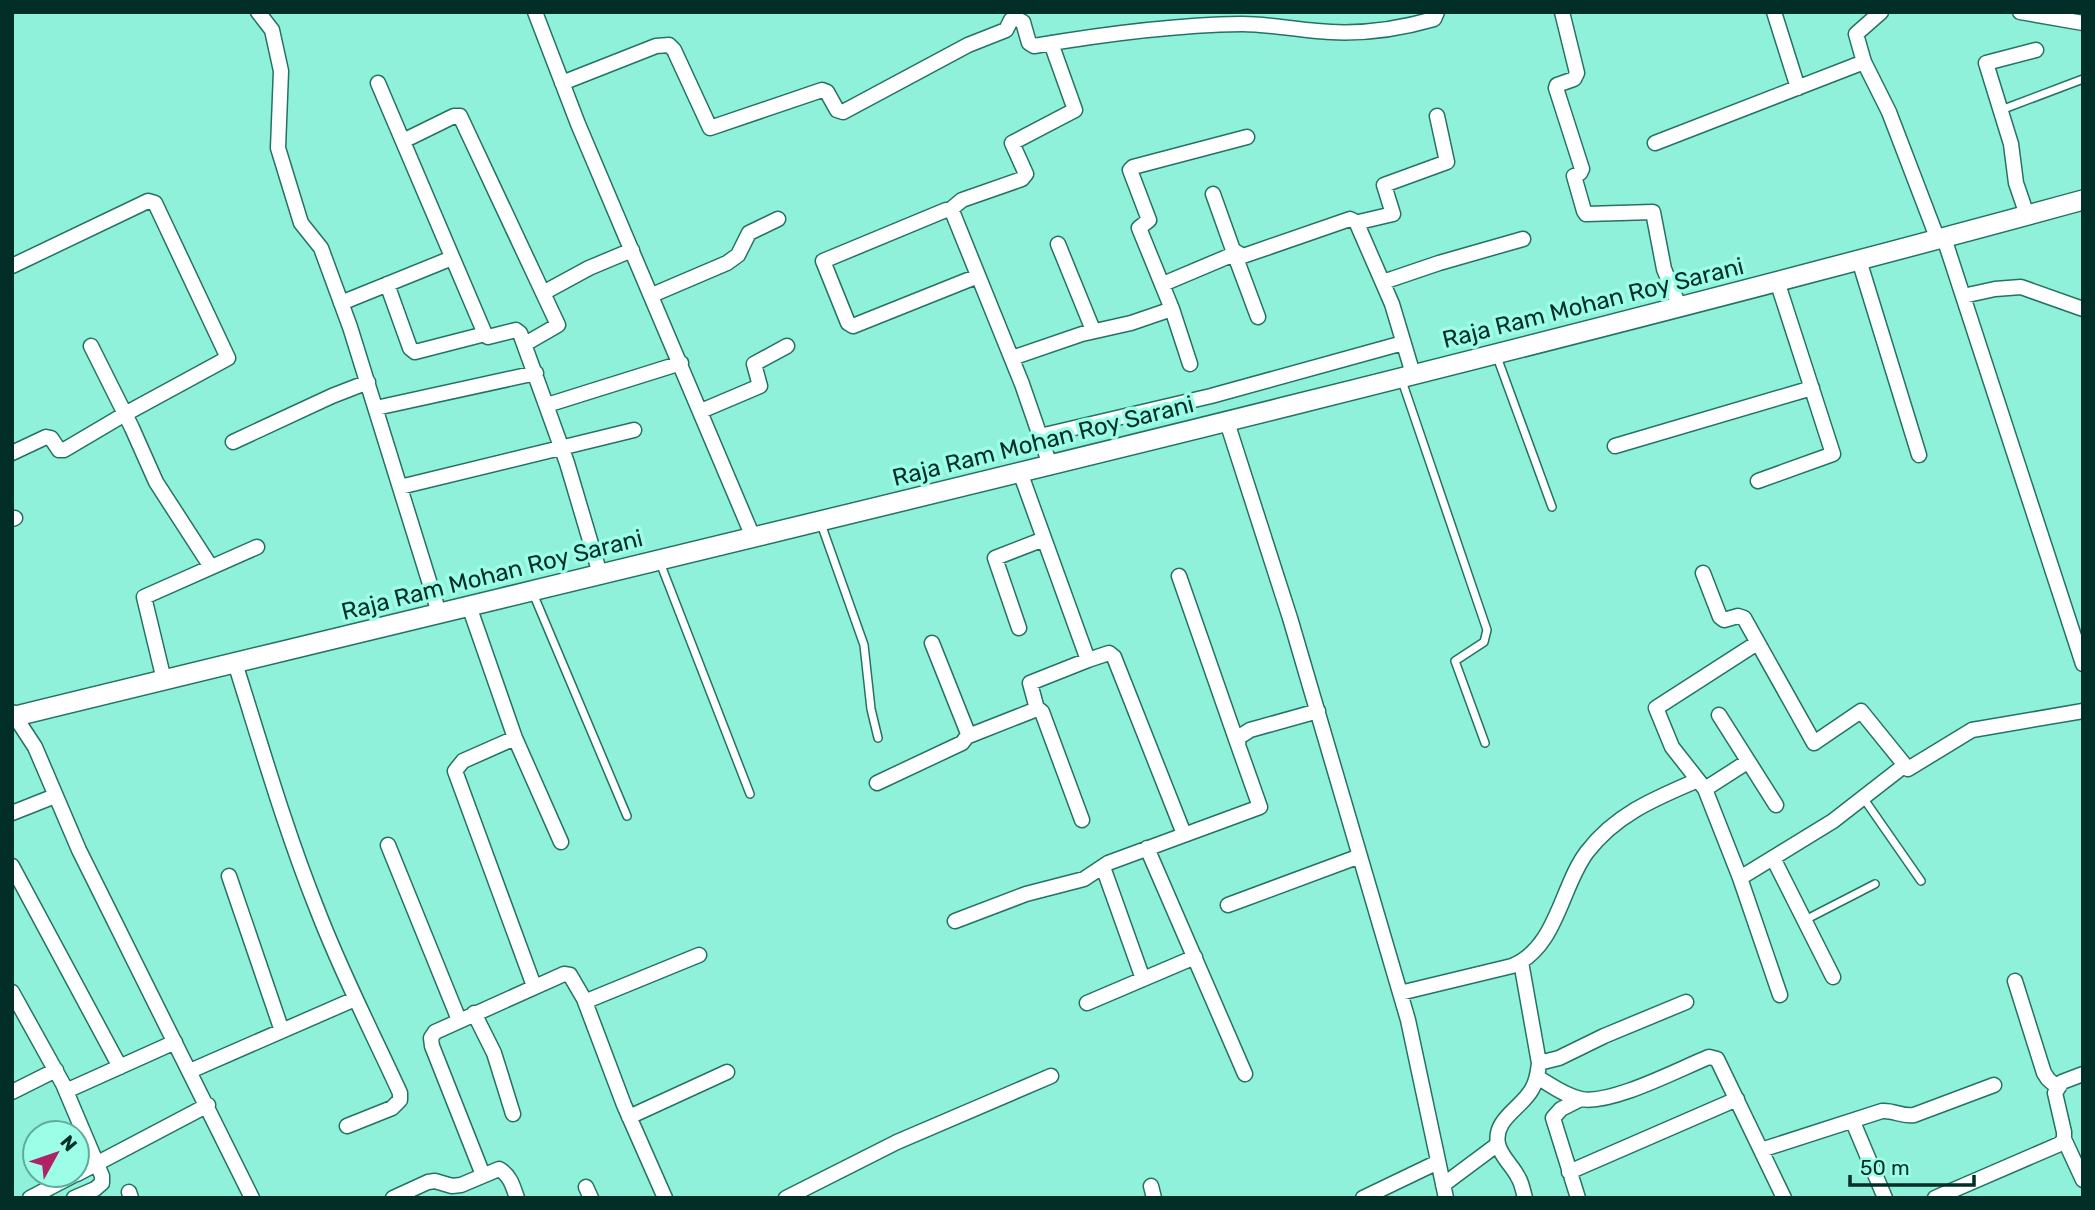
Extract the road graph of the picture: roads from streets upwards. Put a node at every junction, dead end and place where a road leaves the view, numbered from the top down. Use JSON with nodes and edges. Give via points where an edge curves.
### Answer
{"nodes":[{"id":1,"x":258,"y":12,"type":"edge"},
{"id":2,"x":535,"y":12,"type":"edge"},
{"id":3,"x":1437,"y":12,"type":"edge"},
{"id":4,"x":1562,"y":12,"type":"edge"},
{"id":5,"x":1774,"y":12,"type":"edge"},
{"id":6,"x":1881,"y":12,"type":"edge"},
{"id":7,"x":2020,"y":12,"type":"edge"},
{"id":8,"x":2083,"y":23,"type":"edge"},
{"id":9,"x":1051,"y":43,"type":"junction"},
{"id":10,"x":2036,"y":50,"type":"dead end"},
{"id":11,"x":1864,"y":62,"type":"junction"},
{"id":12,"x":378,"y":83,"type":"dead end"},
{"id":13,"x":562,"y":83,"type":"junction"},
{"id":14,"x":1798,"y":89,"type":"junction"},
{"id":15,"x":1437,"y":116,"type":"dead end"},
{"id":16,"x":1247,"y":137,"type":"dead end"},
{"id":17,"x":403,"y":141,"type":"junction"},
{"id":18,"x":1655,"y":143,"type":"dead end"},
{"id":19,"x":1213,"y":194,"type":"dead end"},
{"id":20,"x":2083,"y":200,"type":"edge"},
{"id":21,"x":950,"y":210,"type":"junction"},
{"id":22,"x":2027,"y":215,"type":"junction"},
{"id":23,"x":778,"y":219,"type":"dead end"},
{"id":24,"x":1358,"y":223,"type":"junction"},
{"id":25,"x":1523,"y":239,"type":"dead end"},
{"id":26,"x":1941,"y":239,"type":"junction"},
{"id":27,"x":1058,"y":244,"type":"dead end"},
{"id":28,"x":632,"y":250,"type":"junction"},
{"id":29,"x":1234,"y":252,"type":"junction"},
{"id":30,"x":452,"y":258,"type":"junction"},
{"id":31,"x":1859,"y":260,"type":"junction"},
{"id":32,"x":12,"y":266,"type":"edge"},
{"id":33,"x":978,"y":276,"type":"junction"},
{"id":34,"x":1777,"y":281,"type":"junction"},
{"id":35,"x":1383,"y":282,"type":"junction"},
{"id":36,"x":387,"y":284,"type":"junction"},
{"id":37,"x":1163,"y":284,"type":"junction"},
{"id":38,"x":543,"y":293,"type":"junction"},
{"id":39,"x":652,"y":295,"type":"junction"},
{"id":40,"x":1963,"y":296,"type":"junction"},
{"id":41,"x":341,"y":303,"type":"junction"},
{"id":42,"x":1678,"y":306,"type":"junction"},
{"id":43,"x":1172,"y":309,"type":"junction"},
{"id":44,"x":2083,"y":309,"type":"edge"},
{"id":45,"x":1258,"y":317,"type":"dead end"},
{"id":46,"x":1093,"y":330,"type":"junction"},
{"id":47,"x":485,"y":334,"type":"junction"},
{"id":48,"x":1404,"y":343,"type":"junction"},
{"id":49,"x":525,"y":344,"type":"junction"},
{"id":50,"x":91,"y":346,"type":"dead end"},
{"id":51,"x":787,"y":346,"type":"dead end"},
{"id":52,"x":1012,"y":358,"type":"junction"},
{"id":53,"x":681,"y":363,"type":"junction"},
{"id":54,"x":1190,"y":364,"type":"dead end"},
{"id":55,"x":536,"y":373,"type":"junction"},
{"id":56,"x":1407,"y":375,"type":"junction"},
{"id":57,"x":369,"y":382,"type":"junction"},
{"id":58,"x":1812,"y":388,"type":"junction"},
{"id":59,"x":547,"y":405,"type":"junction"},
{"id":60,"x":376,"y":408,"type":"junction"},
{"id":61,"x":701,"y":411,"type":"junction"},
{"id":62,"x":125,"y":414,"type":"junction"},
{"id":63,"x":1227,"y":422,"type":"junction"},
{"id":64,"x":634,"y":430,"type":"dead end"},
{"id":65,"x":1040,"y":436,"type":"junction"},
{"id":66,"x":233,"y":442,"type":"dead end"},
{"id":67,"x":1615,"y":446,"type":"dead end"},
{"id":68,"x":562,"y":448,"type":"junction"},
{"id":69,"x":12,"y":453,"type":"edge"},
{"id":70,"x":1919,"y":455,"type":"dead end"},
{"id":71,"x":1050,"y":464,"type":"junction"},
{"id":72,"x":1020,"y":472,"type":"junction"},
{"id":73,"x":1758,"y":481,"type":"dead end"},
{"id":74,"x":400,"y":487,"type":"junction"},
{"id":75,"x":753,"y":537,"type":"junction"},
{"id":76,"x":1044,"y":539,"type":"junction"},
{"id":77,"x":257,"y":547,"type":"dead end"},
{"id":78,"x":211,"y":567,"type":"junction"},
{"id":79,"x":1703,"y":573,"type":"dead end"},
{"id":80,"x":600,"y":574,"type":"junction"},
{"id":81,"x":1179,"y":576,"type":"dead end"},
{"id":82,"x":470,"y":606,"type":"junction"},
{"id":83,"x":439,"y":613,"type":"junction"},
{"id":84,"x":1019,"y":628,"type":"dead end"},
{"id":85,"x":932,"y":643,"type":"dead end"},
{"id":86,"x":1757,"y":643,"type":"junction"},
{"id":87,"x":1088,"y":660,"type":"junction"},
{"id":88,"x":234,"y":663,"type":"junction"},
{"id":89,"x":2083,"y":664,"type":"edge"},
{"id":90,"x":164,"y":680,"type":"junction"},
{"id":91,"x":1037,"y":708,"type":"junction"},
{"id":92,"x":1318,"y":711,"type":"junction"},
{"id":93,"x":2083,"y":712,"type":"edge"},
{"id":94,"x":13,"y":715,"type":"edge"},
{"id":95,"x":1719,"y":715,"type":"dead end"},
{"id":96,"x":969,"y":734,"type":"junction"},
{"id":97,"x":515,"y":737,"type":"junction"},
{"id":98,"x":1238,"y":745,"type":"junction"},
{"id":99,"x":1747,"y":762,"type":"junction"},
{"id":100,"x":1905,"y":765,"type":"junction"},
{"id":101,"x":877,"y":783,"type":"dead end"},
{"id":102,"x":1702,"y":785,"type":"junction"},
{"id":103,"x":55,"y":796,"type":"junction"},
{"id":104,"x":1776,"y":805,"type":"dead end"},
{"id":105,"x":12,"y":813,"type":"edge"},
{"id":106,"x":1082,"y":820,"type":"dead end"},
{"id":107,"x":1184,"y":834,"type":"junction"},
{"id":108,"x":561,"y":842,"type":"dead end"},
{"id":109,"x":388,"y":845,"type":"dead end"},
{"id":110,"x":1147,"y":848,"type":"junction"},
{"id":111,"x":1360,"y":856,"type":"junction"},
{"id":112,"x":1773,"y":858,"type":"junction"},
{"id":113,"x":12,"y":866,"type":"edge"},
{"id":114,"x":1103,"y":867,"type":"junction"},
{"id":115,"x":229,"y":876,"type":"dead end"},
{"id":116,"x":1740,"y":878,"type":"junction"},
{"id":117,"x":1228,"y":905,"type":"dead end"},
{"id":118,"x":955,"y":921,"type":"dead end"},
{"id":119,"x":699,"y":955,"type":"dead end"},
{"id":120,"x":1195,"y":957,"type":"junction"},
{"id":121,"x":1521,"y":962,"type":"junction"},
{"id":122,"x":1833,"y":977,"type":"dead end"},
{"id":123,"x":1143,"y":979,"type":"junction"},
{"id":124,"x":2015,"y":981,"type":"dead end"},
{"id":125,"x":534,"y":986,"type":"junction"},
{"id":126,"x":12,"y":992,"type":"edge"},
{"id":127,"x":1400,"y":993,"type":"junction"},
{"id":128,"x":1780,"y":995,"type":"dead end"},
{"id":129,"x":355,"y":999,"type":"junction"},
{"id":130,"x":584,"y":999,"type":"junction"},
{"id":131,"x":1686,"y":1002,"type":"dead end"},
{"id":132,"x":1087,"y":1003,"type":"dead end"},
{"id":133,"x":474,"y":1013,"type":"junction"},
{"id":134,"x":459,"y":1020,"type":"junction"},
{"id":135,"x":282,"y":1031,"type":"junction"},
{"id":136,"x":175,"y":1042,"type":"junction"},
{"id":137,"x":120,"y":1067,"type":"junction"},
{"id":138,"x":56,"y":1070,"type":"junction"},
{"id":139,"x":190,"y":1070,"type":"junction"},
{"id":140,"x":1538,"y":1070,"type":"junction"},
{"id":141,"x":727,"y":1072,"type":"dead end"},
{"id":142,"x":1245,"y":1074,"type":"dead end"},
{"id":143,"x":2083,"y":1074,"type":"edge"},
{"id":144,"x":1051,"y":1076,"type":"dead end"},
{"id":145,"x":1994,"y":1085,"type":"dead end"},
{"id":146,"x":2057,"y":1087,"type":"junction"},
{"id":147,"x":66,"y":1091,"type":"junction"},
{"id":148,"x":12,"y":1092,"type":"edge"},
{"id":149,"x":1737,"y":1099,"type":"junction"},
{"id":150,"x":1581,"y":1100,"type":"junction"},
{"id":151,"x":208,"y":1105,"type":"junction"},
{"id":152,"x":513,"y":1114,"type":"dead end"},
{"id":153,"x":629,"y":1117,"type":"junction"},
{"id":154,"x":1853,"y":1122,"type":"junction"},
{"id":155,"x":346,"y":1126,"type":"dead end"},
{"id":156,"x":2064,"y":1139,"type":"junction"},
{"id":157,"x":1498,"y":1144,"type":"junction"},
{"id":158,"x":1761,"y":1150,"type":"junction"},
{"id":159,"x":1438,"y":1162,"type":"junction"},
{"id":160,"x":97,"y":1163,"type":"junction"},
{"id":161,"x":91,"y":1166,"type":"edge"},
{"id":162,"x":1569,"y":1172,"type":"junction"},
{"id":163,"x":482,"y":1175,"type":"junction"},
{"id":164,"x":2083,"y":1180,"type":"edge"},
{"id":165,"x":443,"y":1183,"type":"junction"},
{"id":166,"x":47,"y":1189,"type":"edge"},
{"id":167,"x":1444,"y":1191,"type":"edge"},
{"id":168,"x":1960,"y":1193,"type":"edge"},
{"id":169,"x":30,"y":1198,"type":"edge"},
{"id":170,"x":74,"y":1198,"type":"edge"},
{"id":171,"x":252,"y":1198,"type":"edge"},
{"id":172,"x":393,"y":1198,"type":"edge"},
{"id":173,"x":449,"y":1198,"type":"edge"},
{"id":174,"x":517,"y":1198,"type":"edge"},
{"id":175,"x":665,"y":1198,"type":"edge"},
{"id":176,"x":786,"y":1198,"type":"edge"},
{"id":177,"x":1363,"y":1198,"type":"edge"},
{"id":178,"x":1525,"y":1198,"type":"edge"},
{"id":179,"x":1578,"y":1198,"type":"edge"},
{"id":180,"x":1784,"y":1198,"type":"edge"},
{"id":181,"x":1885,"y":1198,"type":"edge"},
{"id":182,"x":1936,"y":1198,"type":"edge"}],
"edges":[{"from":1,"to":41,"type":"street","via":[[272,30],[281,71],[278,148],[301,223],[321,248]]},
{"from":2,"to":13,"type":"street"},
{"from":3,"to":9,"type":"street","via":[[1434,19],[1372,31],[1320,32],[1245,24],[1141,29]]},
{"from":4,"to":42,"type":"street","via":[[1577,74],[1556,88],[1582,169],[1574,176],[1584,211],[1653,212],[1664,269]]},
{"from":5,"to":14,"type":"street"},
{"from":6,"to":11,"type":"street","via":[[1856,34]]},
{"from":7,"to":8,"type":"street"},
{"from":9,"to":13,"type":"street","via":[[1031,45],[1023,22],[1015,18],[1006,30],[968,45],[843,112],[822,90],[710,128],[674,50],[664,43]]},
{"from":9,"to":21,"type":"street","via":[[1075,110],[1012,143],[1025,177],[962,200]]},
{"from":10,"to":22,"type":"street","via":[[1986,63]]},
{"from":11,"to":14,"type":"street"},
{"from":11,"to":26,"type":"street"},
{"from":12,"to":17,"type":"street"},
{"from":13,"to":28,"type":"street"},
{"from":14,"to":18,"type":"street"},
{"from":15,"to":24,"type":"street","via":[[1447,162],[1384,185],[1393,214]]},
{"from":16,"to":37,"type":"street","via":[[1130,170],[1149,220],[1139,228]]},
{"from":17,"to":30,"type":"street"},
{"from":17,"to":38,"type":"street","via":[[460,116]]},
{"from":19,"to":29,"type":"street"},
{"from":20,"to":22,"type":"street","name":"Raja Ram Mohan Roy Sarani"},
{"from":21,"to":33,"type":"street"},
{"from":21,"to":33,"type":"street","via":[[824,260],[848,323],[853,326]]},
{"from":22,"to":26,"type":"street","name":"Raja Ram Mohan Roy Sarani"},
{"from":23,"to":39,"type":"street","via":[[749,233],[738,255],[727,263]]},
{"from":24,"to":29,"type":"street","via":[[1350,219],[1249,256]]},
{"from":24,"to":35,"type":"street"},
{"from":25,"to":35,"type":"street"},
{"from":26,"to":31,"type":"street","name":"Raja Ram Mohan Roy Sarani"},
{"from":26,"to":40,"type":"street"},
{"from":27,"to":46,"type":"street"},
{"from":28,"to":38,"type":"street"},
{"from":28,"to":39,"type":"street"},
{"from":29,"to":37,"type":"street"},
{"from":29,"to":45,"type":"street"},
{"from":30,"to":36,"type":"street"},
{"from":30,"to":47,"type":"street"},
{"from":31,"to":34,"type":"street","name":"Raja Ram Mohan Roy Sarani"},
{"from":31,"to":70,"type":"street"},
{"from":32,"to":62,"type":"street","via":[[148,201],[155,203],[228,358]]},
{"from":33,"to":52,"type":"street"},
{"from":34,"to":42,"type":"street","name":"Raja Ram Mohan Roy Sarani"},
{"from":34,"to":58,"type":"street"},
{"from":35,"to":48,"type":"street"},
{"from":36,"to":41,"type":"street"},
{"from":36,"to":47,"type":"street","via":[[415,352]]},
{"from":37,"to":43,"type":"street"},
{"from":38,"to":49,"type":"street","via":[[558,326]]},
{"from":39,"to":53,"type":"street"},
{"from":40,"to":44,"type":"street","via":[[2021,288]]},
{"from":40,"to":89,"type":"street"},
{"from":41,"to":57,"type":"street"},
{"from":42,"to":56,"type":"street","name":"Raja Ram Mohan Roy Sarani"},
{"from":43,"to":46,"type":"street"},
{"from":43,"to":54,"type":"street"},
{"from":46,"to":52,"type":"street"},
{"from":47,"to":49,"type":"street","via":[[516,330]]},
{"from":48,"to":56,"type":"street"},
{"from":48,"to":65,"type":"street","via":[[1211,396]]},
{"from":49,"to":55,"type":"street"},
{"from":50,"to":62,"type":"street"},
{"from":51,"to":61,"type":"street","via":[[754,365],[760,386]]},
{"from":52,"to":65,"type":"street"},
{"from":53,"to":59,"type":"street"},
{"from":53,"to":61,"type":"street"},
{"from":55,"to":59,"type":"street"},
{"from":55,"to":60,"type":"street"},
{"from":56,"to":63,"type":"street","name":"Raja Ram Mohan Roy Sarani"},
{"from":57,"to":60,"type":"street"},
{"from":57,"to":66,"type":"street"},
{"from":58,"to":67,"type":"street"},
{"from":58,"to":73,"type":"street","via":[[1833,454]]},
{"from":59,"to":68,"type":"street"},
{"from":60,"to":74,"type":"street"},
{"from":61,"to":75,"type":"street"},
{"from":62,"to":69,"type":"street","via":[[64,450],[46,436]]},
{"from":62,"to":78,"type":"street","via":[[156,482]]},
{"from":63,"to":71,"type":"street","name":"Raja Ram Mohan Roy Sarani"},
{"from":63,"to":92,"type":"street"},
{"from":64,"to":68,"type":"street"},
{"from":65,"to":71,"type":"street"},
{"from":68,"to":74,"type":"street"},
{"from":68,"to":80,"type":"street"},
{"from":71,"to":72,"type":"street","name":"Raja Ram Mohan Roy Sarani"},
{"from":72,"to":75,"type":"street","name":"Raja Ram Mohan Roy Sarani"},
{"from":72,"to":76,"type":"street"},
{"from":74,"to":83,"type":"street"},
{"from":75,"to":80,"type":"street","name":"Raja Ram Mohan Roy Sarani"},
{"from":76,"to":84,"type":"street","via":[[995,558]]},
{"from":76,"to":87,"type":"street"},
{"from":77,"to":78,"type":"street"},
{"from":78,"to":90,"type":"street","via":[[144,597]]},
{"from":79,"to":86,"type":"street","via":[[1720,617],[1741,616]]},
{"from":80,"to":82,"type":"street","name":"Raja Ram Mohan Roy Sarani"},
{"from":81,"to":98,"type":"street"},
{"from":82,"to":83,"type":"street","name":"Raja Ram Mohan Roy Sarani"},
{"from":82,"to":97,"type":"street"},
{"from":83,"to":88,"type":"street","name":"Raja Ram Mohan Roy Sarani"},
{"from":85,"to":96,"type":"street"},
{"from":86,"to":100,"type":"street","via":[[1812,741],[1817,743],[1861,711]]},
{"from":86,"to":102,"type":"street","via":[[1657,708],[1672,747]]},
{"from":87,"to":91,"type":"street","via":[[1030,683]]},
{"from":87,"to":107,"type":"street","via":[[1109,653],[1114,657]]},
{"from":88,"to":90,"type":"street","name":"Raja Ram Mohan Roy Sarani"},
{"from":88,"to":129,"type":"street","via":[[300,864]]},
{"from":90,"to":94,"type":"street","name":"Raja Ram Mohan Roy Sarani"},
{"from":91,"to":96,"type":"street"},
{"from":91,"to":106,"type":"street"},
{"from":92,"to":98,"type":"street","via":[[1242,733]]},
{"from":92,"to":111,"type":"street"},
{"from":93,"to":100,"type":"street","via":[[1972,730],[1910,768]]},
{"from":94,"to":103,"type":"street","via":[[34,747]]},
{"from":95,"to":99,"type":"street"},
{"from":96,"to":101,"type":"street","via":[[962,743]]},
{"from":97,"to":108,"type":"street"},
{"from":97,"to":125,"type":"street","via":[[463,761],[455,771]]},
{"from":98,"to":107,"type":"street","via":[[1261,807]]},
{"from":99,"to":102,"type":"street"},
{"from":99,"to":104,"type":"street"},
{"from":100,"to":112,"type":"street","via":[[1864,799]]},
{"from":102,"to":116,"type":"street"},
{"from":102,"to":121,"type":"street","via":[[1643,803],[1599,838],[1576,869],[1558,916],[1529,958]]},
{"from":103,"to":105,"type":"street"},
{"from":103,"to":136,"type":"street"},
{"from":107,"to":110,"type":"street"},
{"from":109,"to":134,"type":"street"},
{"from":110,"to":114,"type":"street"},
{"from":110,"to":120,"type":"street"},
{"from":111,"to":117,"type":"street"},
{"from":111,"to":127,"type":"street"},
{"from":112,"to":116,"type":"street"},
{"from":112,"to":122,"type":"street"},
{"from":113,"to":137,"type":"street"},
{"from":114,"to":118,"type":"street","via":[[1084,879],[1026,894]]},
{"from":114,"to":123,"type":"street"},
{"from":115,"to":135,"type":"street"},
{"from":116,"to":128,"type":"street"},
{"from":119,"to":130,"type":"street"},
{"from":120,"to":123,"type":"street"},
{"from":120,"to":142,"type":"street"},
{"from":121,"to":127,"type":"street"},
{"from":121,"to":140,"type":"street"},
{"from":123,"to":132,"type":"street"},
{"from":124,"to":146,"type":"street","via":[[2045,1073]]},
{"from":125,"to":130,"type":"street","via":[[570,975]]},
{"from":125,"to":133,"type":"street"},
{"from":126,"to":138,"type":"street"},
{"from":127,"to":159,"type":"street"},
{"from":129,"to":135,"type":"street"},
{"from":129,"to":155,"type":"street","via":[[400,1100],[392,1108]]},
{"from":130,"to":153,"type":"street"},
{"from":131,"to":140,"type":"street"},
{"from":133,"to":134,"type":"street"},
{"from":133,"to":152,"type":"street","via":[[494,1052]]},
{"from":134,"to":163,"type":"street","via":[[435,1032],[432,1046]]},
{"from":135,"to":139,"type":"street"},
{"from":136,"to":137,"type":"street"},
{"from":136,"to":139,"type":"street"},
{"from":137,"to":147,"type":"street"},
{"from":138,"to":147,"type":"street"},
{"from":138,"to":148,"type":"street"},
{"from":139,"to":151,"type":"street"},
{"from":140,"to":150,"type":"street"},
{"from":140,"to":157,"type":"street","via":[[1527,1097],[1500,1126]]},
{"from":141,"to":153,"type":"street"},
{"from":143,"to":146,"type":"street"},
{"from":144,"to":176,"type":"street","via":[[866,1156]]},
{"from":145,"to":154,"type":"street","via":[[1914,1115],[1901,1116],[1889,1110]]},
{"from":146,"to":156,"type":"street"},
{"from":147,"to":160,"type":"street"},
{"from":149,"to":150,"type":"street","via":[[1717,1059],[1710,1057],[1610,1097]]},
{"from":149,"to":158,"type":"street"},
{"from":149,"to":162,"type":"street"},
{"from":150,"to":162,"type":"street","via":[[1553,1118]]},
{"from":151,"to":160,"type":"street"},
{"from":151,"to":171,"type":"street"},
{"from":153,"to":175,"type":"street"},
{"from":154,"to":158,"type":"street"},
{"from":154,"to":181,"type":"street"},
{"from":156,"to":164,"type":"street"},
{"from":156,"to":168,"type":"street"},
{"from":157,"to":167,"type":"street"},
{"from":157,"to":178,"type":"street","via":[[1518,1175]]},
{"from":158,"to":180,"type":"street"},
{"from":159,"to":167,"type":"street"},
{"from":159,"to":177,"type":"street"},
{"from":160,"to":161,"type":"street"},
{"from":160,"to":170,"type":"street","via":[[102,1183]]},
{"from":162,"to":179,"type":"street"},
{"from":163,"to":165,"type":"street","via":[[461,1185]]},
{"from":163,"to":174,"type":"street","via":[[499,1169],[505,1172]]},
{"from":165,"to":172,"type":"street","via":[[428,1182]]},
{"from":165,"to":173,"type":"street"},
{"from":166,"to":169,"type":"street"},
{"from":168,"to":182,"type":"street"}]}
